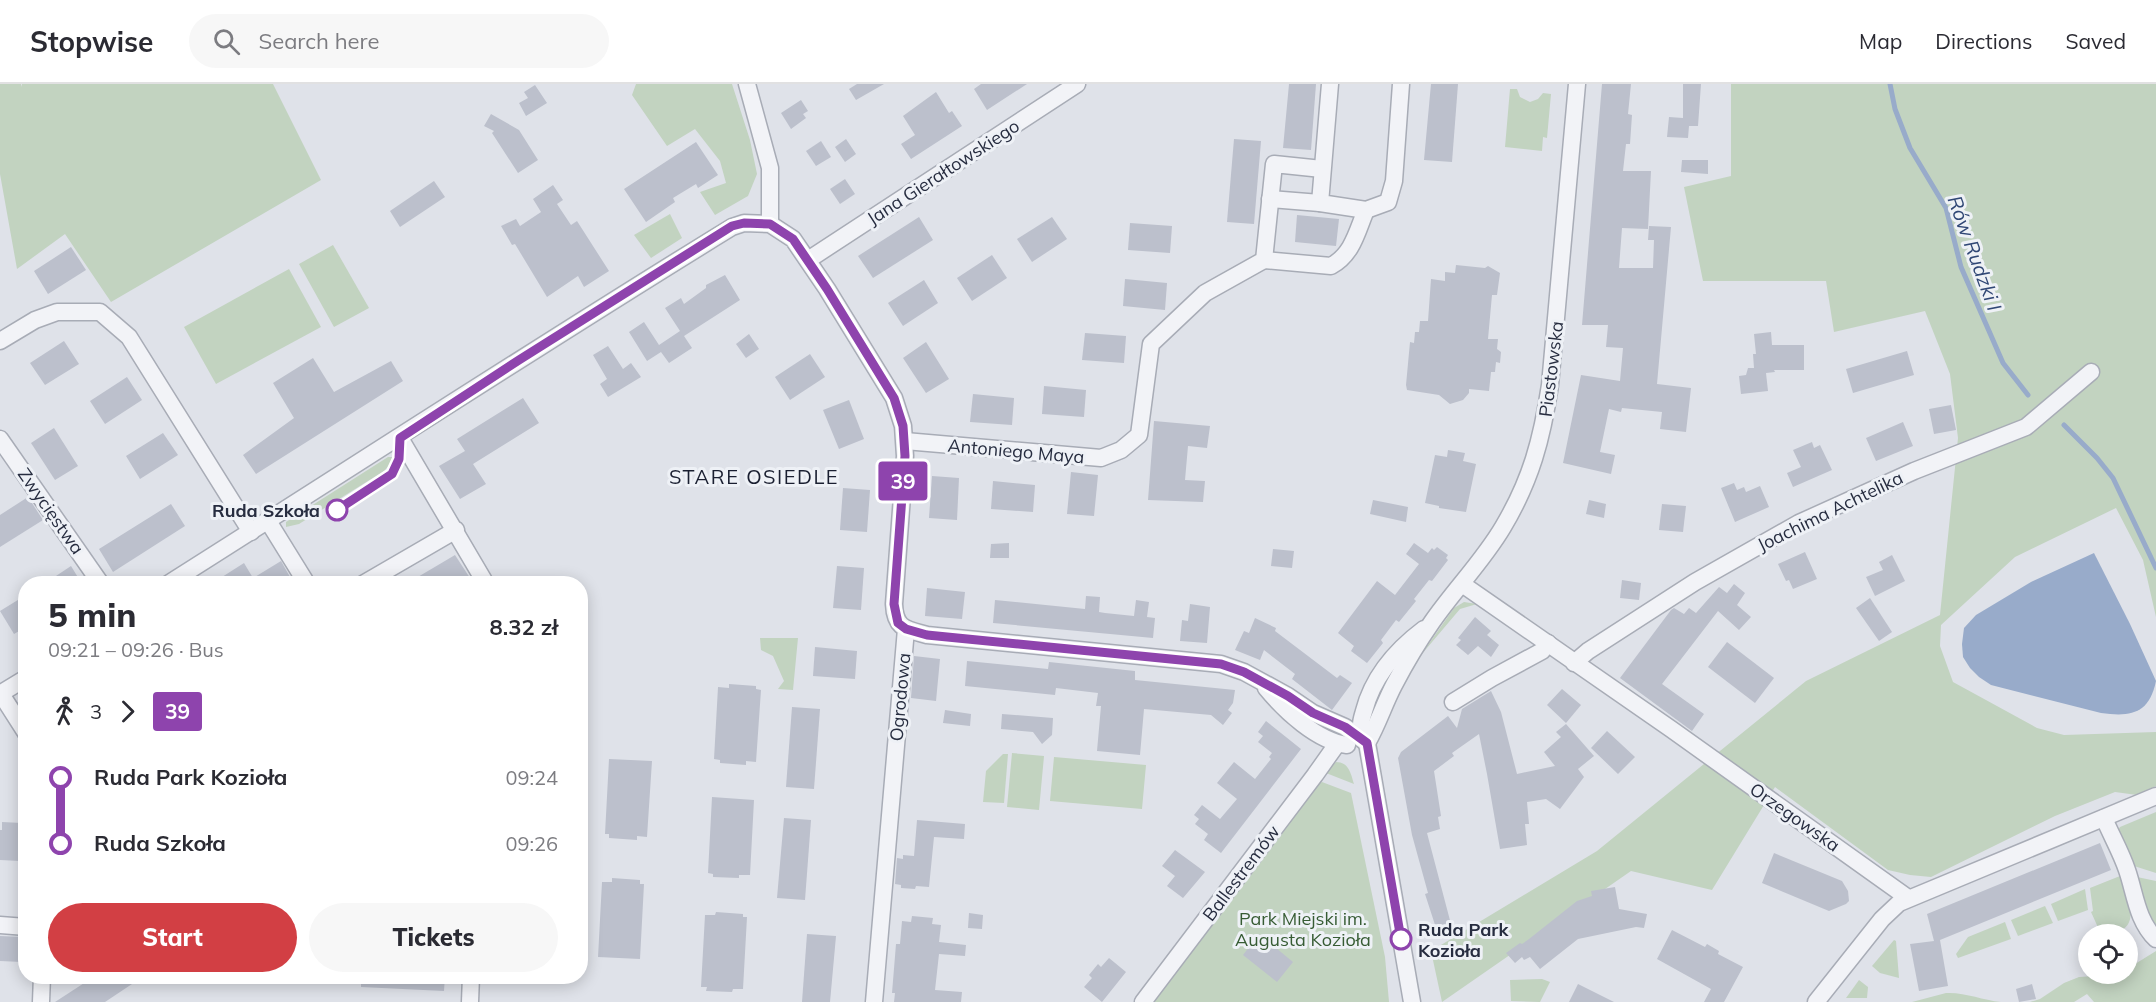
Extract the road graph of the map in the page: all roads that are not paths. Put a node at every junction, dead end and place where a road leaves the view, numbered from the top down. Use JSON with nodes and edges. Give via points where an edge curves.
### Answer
{"nodes":[{"id":1,"x":747,"y":84,"type":"edge"},
{"id":2,"x":1077,"y":84,"type":"edge"},
{"id":3,"x":1330,"y":84,"type":"edge"},
{"id":4,"x":1401,"y":84,"type":"edge"},
{"id":5,"x":1577,"y":84,"type":"edge"},
{"id":6,"x":1322,"y":169,"type":"junction"},
{"id":7,"x":1270,"y":199,"type":"junction"},
{"id":8,"x":1320,"y":203,"type":"junction"},
{"id":9,"x":1366,"y":210,"type":"junction"},
{"id":10,"x":770,"y":224,"type":"junction"},
{"id":11,"x":808,"y":260,"type":"junction"},
{"id":12,"x":1264,"y":260,"type":"junction"},
{"id":13,"x":0,"y":341,"type":"edge"},
{"id":14,"x":2091,"y":372,"type":"dead end"},
{"id":15,"x":400,"y":438,"type":"junction"},
{"id":16,"x":0,"y":439,"type":"edge"},
{"id":17,"x":904,"y":441,"type":"junction"},
{"id":18,"x":268,"y":521,"type":"junction"},
{"id":19,"x":456,"y":530,"type":"junction"},
{"id":20,"x":251,"y":532,"type":"junction"},
{"id":21,"x":95,"y":576,"type":"edge"},
{"id":22,"x":181,"y":576,"type":"edge"},
{"id":23,"x":302,"y":576,"type":"edge"},
{"id":24,"x":377,"y":576,"type":"edge"},
{"id":25,"x":482,"y":576,"type":"edge"},
{"id":26,"x":1462,"y":584,"type":"junction"},
{"id":27,"x":906,"y":629,"type":"junction"},
{"id":28,"x":1548,"y":643,"type":"junction"},
{"id":29,"x":1574,"y":663,"type":"junction"},
{"id":30,"x":18,"y":683,"type":"edge"},
{"id":31,"x":1262,"y":683,"type":"junction"},
{"id":32,"x":1,"y":694,"type":"edge"},
{"id":33,"x":1453,"y":702,"type":"dead end"},
{"id":34,"x":18,"y":721,"type":"edge"},
{"id":35,"x":1367,"y":743,"type":"junction"},
{"id":36,"x":1337,"y":744,"type":"junction"},
{"id":37,"x":2156,"y":796,"type":"edge"},
{"id":38,"x":2104,"y":818,"type":"junction"},
{"id":39,"x":1908,"y":898,"type":"junction"},
{"id":40,"x":0,"y":925,"type":"edge"},
{"id":41,"x":18,"y":926,"type":"edge"},
{"id":42,"x":2156,"y":939,"type":"edge"},
{"id":43,"x":42,"y":984,"type":"edge"},
{"id":44,"x":471,"y":984,"type":"edge"},
{"id":45,"x":41,"y":1002,"type":"edge"},
{"id":46,"x":470,"y":1002,"type":"edge"},
{"id":47,"x":874,"y":1002,"type":"edge"},
{"id":48,"x":1143,"y":1002,"type":"edge"},
{"id":49,"x":1412,"y":1002,"type":"edge"},
{"id":50,"x":1816,"y":1002,"type":"edge"}],
"edges":[{"from":1,"to":10,"type":"street","via":[[770,168]]},
{"from":2,"to":11,"type":"street","name":"Jana Gierałtowskiego"},
{"from":3,"to":6,"type":"street"},
{"from":4,"to":9,"type":"street","via":[[1394,181],[1388,202]]},
{"from":5,"to":26,"type":"street","name":"Piastowska","via":[[1556,329],[1540,445],[1526,484],[1503,528]]},
{"from":6,"to":7,"type":"street","via":[[1274,164]]},
{"from":6,"to":8,"type":"street"},
{"from":7,"to":8,"type":"street"},
{"from":7,"to":12,"type":"street"},
{"from":8,"to":9,"type":"street"},
{"from":9,"to":12,"type":"street","via":[[1349,252],[1331,266]]},
{"from":10,"to":11,"type":"street","name":"Ogrodowa","via":[[793,239]]},
{"from":10,"to":15,"type":"street","via":[[732,226]]},
{"from":11,"to":17,"type":"street","name":"Ogrodowa","via":[[894,398]]},
{"from":12,"to":17,"type":"street","name":"Antoniego Maya","via":[[1205,293],[1151,344],[1139,435],[1121,450],[1101,458]]},
{"from":13,"to":20,"type":"street","via":[[57,312],[100,312],[129,337]]},
{"from":14,"to":29,"type":"street","name":"Joachima Achtelika","via":[[2026,427],[1914,471],[1799,523],[1695,582]]},
{"from":15,"to":18,"type":"street"},
{"from":15,"to":19,"type":"street"},
{"from":16,"to":21,"type":"street","name":"Zwycięstwa"},
{"from":17,"to":27,"type":"street","name":"Ogrodowa","via":[[894,604],[898,623]]},
{"from":18,"to":20,"type":"street"},
{"from":18,"to":23,"type":"street"},
{"from":19,"to":24,"type":"street"},
{"from":19,"to":25,"type":"street"},
{"from":20,"to":22,"type":"street"},
{"from":26,"to":28,"type":"street","name":"Orzegowska"},
{"from":26,"to":35,"type":"street","name":"Piastowska","via":[[1393,686]]},
{"from":27,"to":31,"type":"street","via":[[927,635],[1221,664]]},
{"from":27,"to":47,"type":"street","name":"Ogrodowa"},
{"from":28,"to":29,"type":"street","name":"Orzegowska"},
{"from":28,"to":33,"type":"street","via":[[1542,651]]},
{"from":29,"to":39,"type":"street","name":"Orzegowska"},
{"from":30,"to":32,"type":"street"},
{"from":31,"to":35,"type":"street"},
{"from":31,"to":36,"type":"street","via":[[1304,725]]},
{"from":32,"to":34,"type":"street"},
{"from":35,"to":36,"type":"street"},
{"from":35,"to":49,"type":"street"},
{"from":36,"to":48,"type":"street","name":"Ballestremów"},
{"from":37,"to":38,"type":"street"},
{"from":38,"to":39,"type":"street"},
{"from":38,"to":42,"type":"street","via":[[2127,870],[2135,903],[2149,933]]},
{"from":39,"to":50,"type":"street","via":[[1882,919]]},
{"from":40,"to":41,"type":"street"},
{"from":43,"to":45,"type":"street"},
{"from":44,"to":46,"type":"street"}]}
